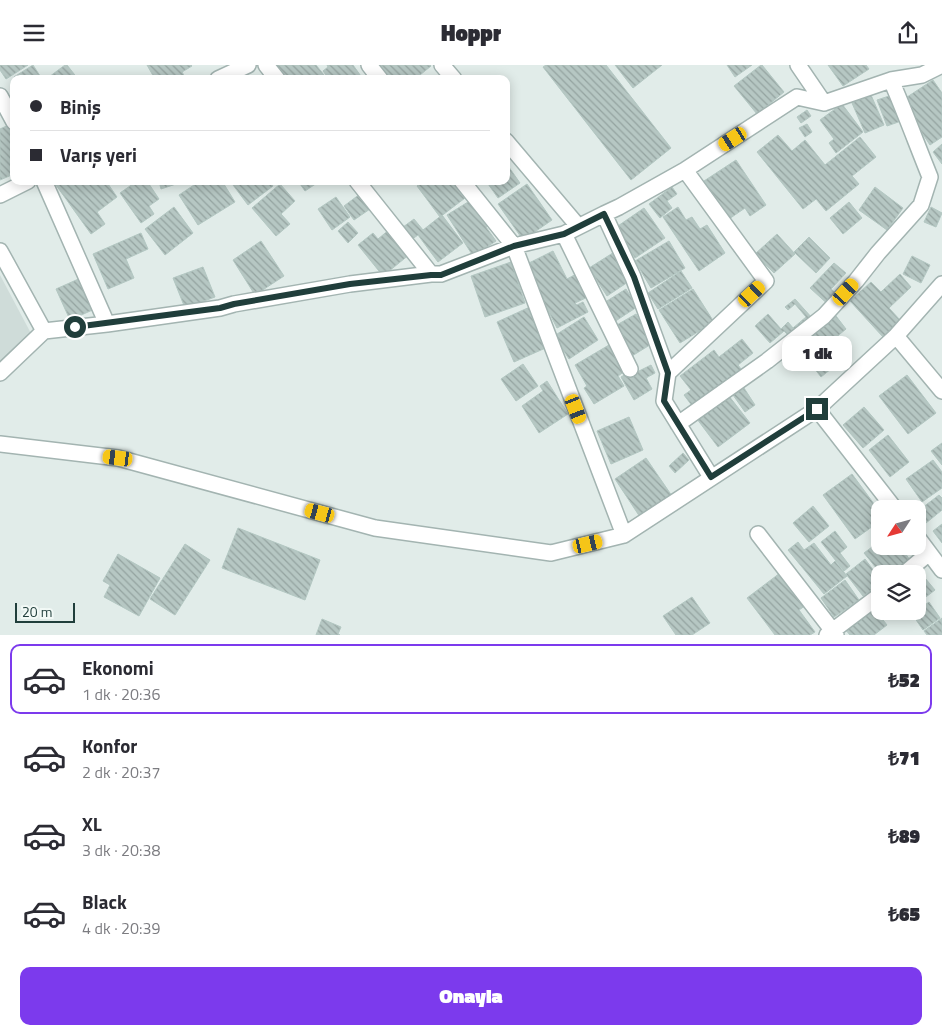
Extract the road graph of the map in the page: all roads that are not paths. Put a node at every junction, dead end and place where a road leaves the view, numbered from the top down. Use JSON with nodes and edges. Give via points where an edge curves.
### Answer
{"nodes":[{"id":1,"x":248,"y":65,"type":"edge"},
{"id":2,"x":369,"y":65,"type":"edge"},
{"id":3,"x":442,"y":65,"type":"edge"},
{"id":4,"x":798,"y":65,"type":"edge"},
{"id":5,"x":942,"y":65,"type":"edge"},
{"id":6,"x":227,"y":75,"type":"edge"},
{"id":7,"x":377,"y":75,"type":"edge"},
{"id":8,"x":451,"y":75,"type":"edge"},
{"id":9,"x":891,"y":80,"type":"junction"},
{"id":10,"x":0,"y":97,"type":"edge"},
{"id":11,"x":824,"y":103,"type":"junction"},
{"id":12,"x":10,"y":115,"type":"edge"},
{"id":13,"x":510,"y":146,"type":"edge"},
{"id":14,"x":685,"y":170,"type":"junction"},
{"id":15,"x":20,"y":185,"type":"edge"},
{"id":16,"x":46,"y":185,"type":"edge"},
{"id":17,"x":361,"y":185,"type":"edge"},
{"id":18,"x":465,"y":185,"type":"edge"},
{"id":19,"x":0,"y":195,"type":"edge"},
{"id":20,"x":604,"y":214,"type":"junction"},
{"id":21,"x":578,"y":226,"type":"junction"},
{"id":22,"x":564,"y":234,"type":"junction"},
{"id":23,"x":514,"y":246,"type":"junction"},
{"id":24,"x":0,"y":251,"type":"edge"},
{"id":25,"x":431,"y":275,"type":"junction"},
{"id":26,"x":942,"y":284,"type":"edge"},
{"id":27,"x":107,"y":324,"type":"junction"},
{"id":28,"x":44,"y":331,"type":"junction"},
{"id":29,"x":896,"y":335,"type":"junction"},
{"id":30,"x":630,"y":369,"type":"dead end"},
{"id":31,"x":0,"y":373,"type":"edge"},
{"id":32,"x":668,"y":373,"type":"junction"},
{"id":33,"x":942,"y":391,"type":"edge"},
{"id":34,"x":817,"y":409,"type":"junction"},
{"id":35,"x":678,"y":424,"type":"junction"},
{"id":36,"x":0,"y":444,"type":"edge"},
{"id":37,"x":711,"y":477,"type":"junction"},
{"id":38,"x":888,"y":500,"type":"edge"},
{"id":39,"x":758,"y":534,"type":"dead end"},
{"id":40,"x":624,"y":535,"type":"junction"},
{"id":41,"x":926,"y":549,"type":"edge"},
{"id":42,"x":929,"y":553,"type":"junction"},
{"id":43,"x":915,"y":565,"type":"edge"},
{"id":44,"x":942,"y":570,"type":"edge"},
{"id":45,"x":871,"y":602,"type":"edge"},
{"id":46,"x":832,"y":634,"type":"edge"}],
"edges":[{"from":1,"to":6,"type":"street"},
{"from":2,"to":7,"type":"street"},
{"from":3,"to":8,"type":"street"},
{"from":4,"to":11,"type":"street"},
{"from":5,"to":9,"type":"street","via":[[922,75]]},
{"from":9,"to":11,"type":"street"},
{"from":9,"to":35,"type":"street","via":[[930,177],[921,205],[824,316]]},
{"from":10,"to":12,"type":"street"},
{"from":11,"to":14,"type":"street","via":[[798,97]]},
{"from":13,"to":21,"type":"street"},
{"from":14,"to":20,"type":"street"},
{"from":14,"to":32,"type":"street","via":[[766,281]]},
{"from":15,"to":19,"type":"street"},
{"from":16,"to":27,"type":"street"},
{"from":17,"to":25,"type":"street"},
{"from":18,"to":23,"type":"street"},
{"from":20,"to":21,"type":"street"},
{"from":20,"to":32,"type":"street","via":[[634,277]]},
{"from":21,"to":22,"type":"street"},
{"from":22,"to":23,"type":"street"},
{"from":22,"to":30,"type":"street"},
{"from":23,"to":25,"type":"street","via":[[441,275]]},
{"from":23,"to":40,"type":"street"},
{"from":24,"to":28,"type":"street"},
{"from":25,"to":27,"type":"street","via":[[350,284],[220,308]]},
{"from":26,"to":29,"type":"street"},
{"from":27,"to":28,"type":"street"},
{"from":28,"to":31,"type":"street"},
{"from":29,"to":33,"type":"street"},
{"from":29,"to":34,"type":"street"},
{"from":32,"to":35,"type":"street","via":[[664,401]]},
{"from":34,"to":37,"type":"street"},
{"from":34,"to":38,"type":"street"},
{"from":35,"to":37,"type":"street"},
{"from":36,"to":40,"type":"street","via":[[118,458],[385,529],[551,553]]},
{"from":37,"to":40,"type":"street"},
{"from":39,"to":46,"type":"street"},
{"from":41,"to":42,"type":"street"},
{"from":42,"to":43,"type":"street"},
{"from":42,"to":44,"type":"street"},
{"from":45,"to":46,"type":"street"}]}
